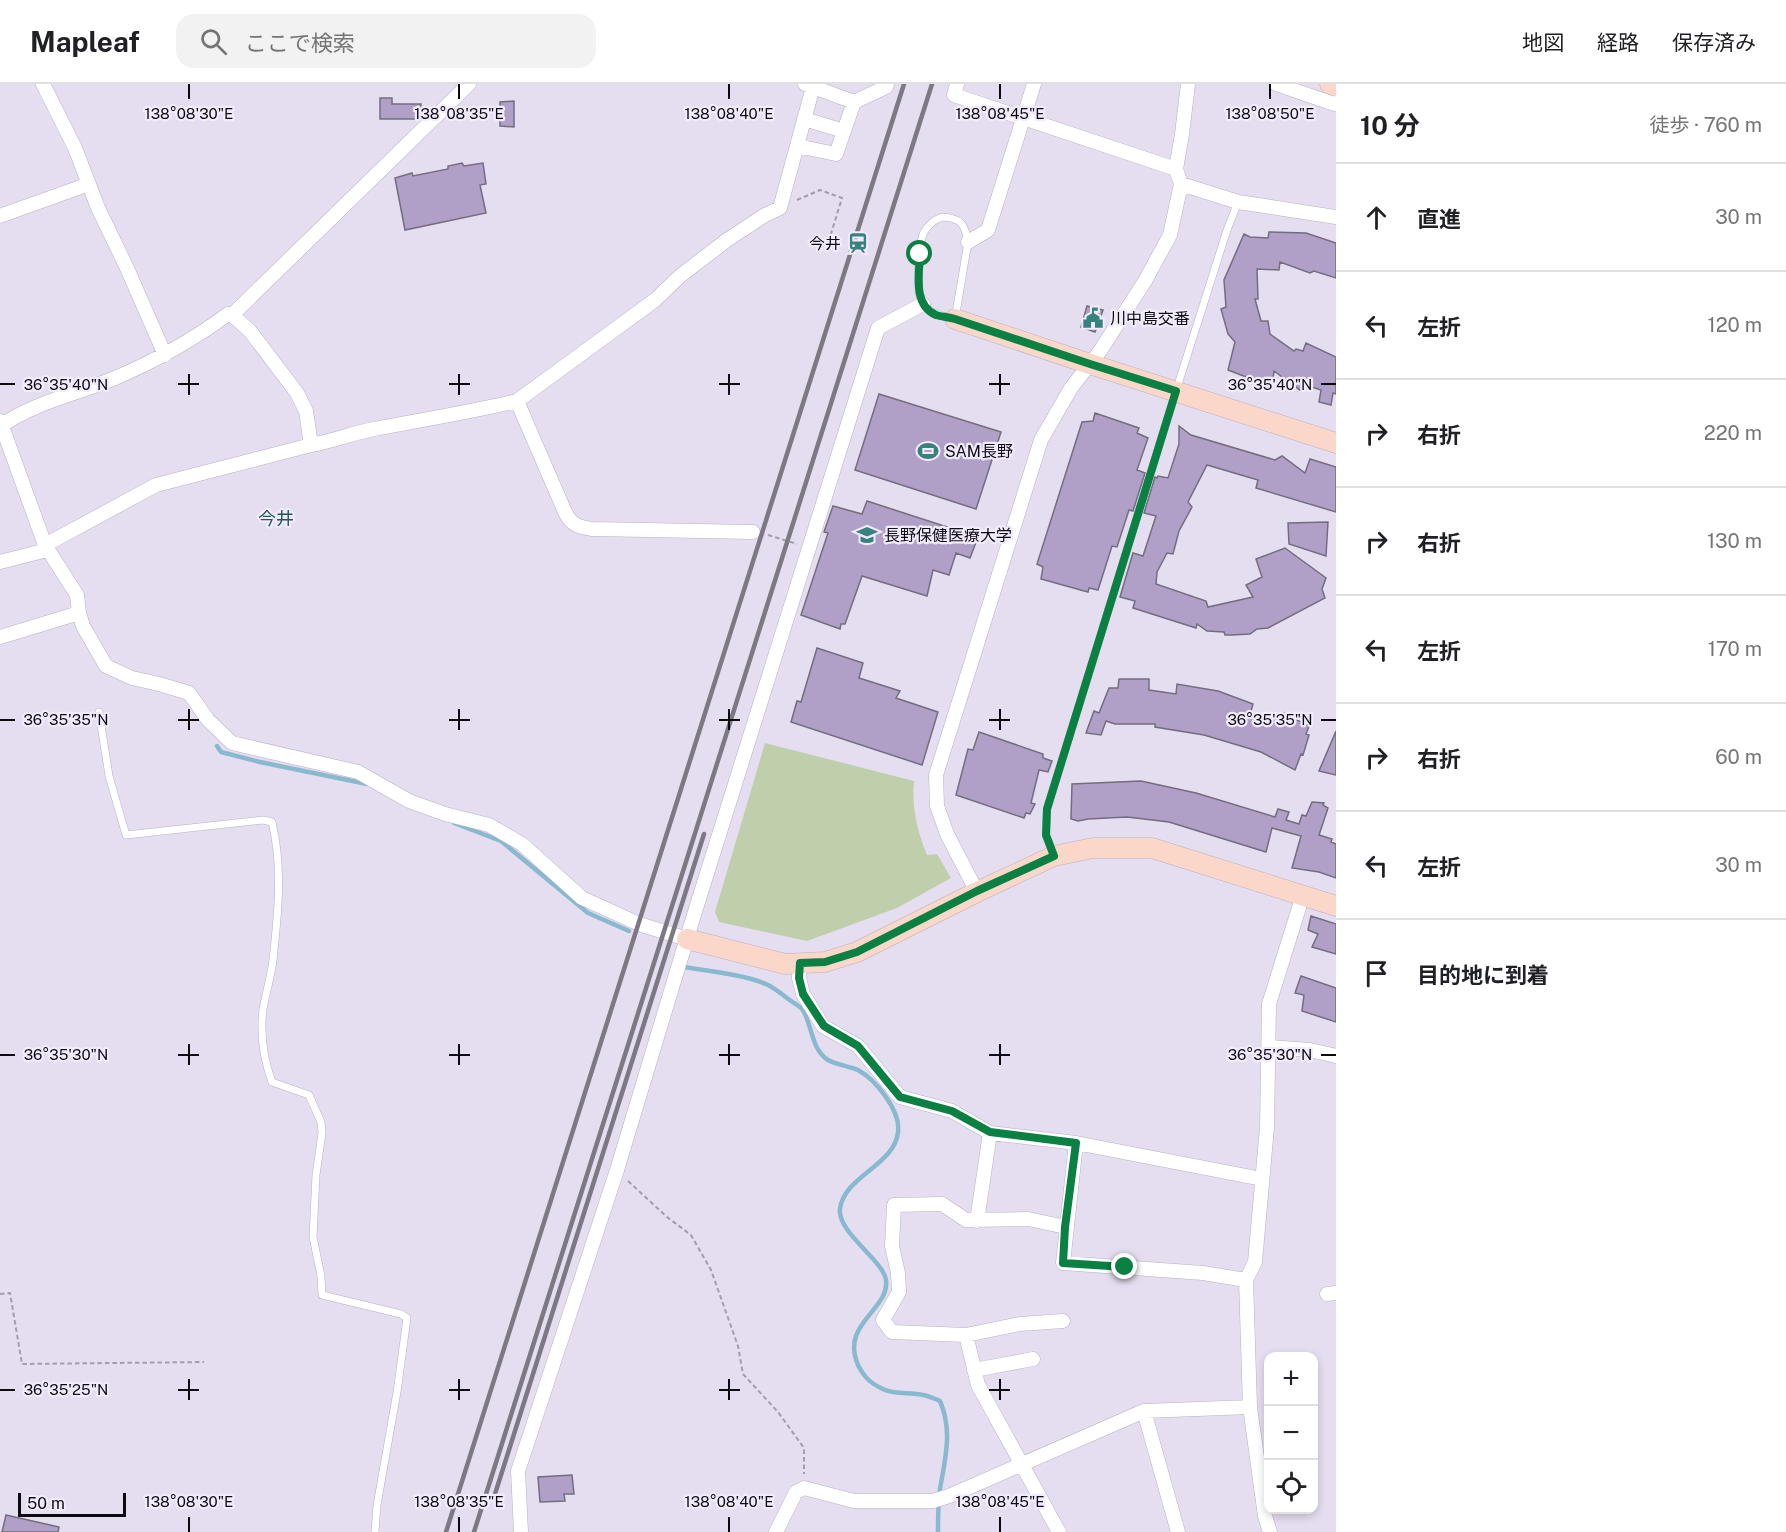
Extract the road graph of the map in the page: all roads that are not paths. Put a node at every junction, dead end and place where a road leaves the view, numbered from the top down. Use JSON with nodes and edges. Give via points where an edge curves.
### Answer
{"nodes":[{"id":1,"x":43,"y":84,"type":"edge"},
{"id":2,"x":469,"y":84,"type":"edge"},
{"id":3,"x":887,"y":84,"type":"edge"},
{"id":4,"x":957,"y":84,"type":"edge"},
{"id":5,"x":1034,"y":84,"type":"edge"},
{"id":6,"x":1188,"y":84,"type":"edge"},
{"id":7,"x":1275,"y":84,"type":"edge"},
{"id":8,"x":1330,"y":84,"type":"edge"},
{"id":9,"x":809,"y":86,"type":"edge"},
{"id":10,"x":1336,"y":86,"type":"edge"},
{"id":11,"x":854,"y":102,"type":"junction"},
{"id":12,"x":1336,"y":103,"type":"edge"},
{"id":13,"x":1022,"y":118,"type":"junction"},
{"id":14,"x":804,"y":119,"type":"junction"},
{"id":15,"x":844,"y":131,"type":"junction"},
{"id":16,"x":797,"y":146,"type":"junction"},
{"id":17,"x":1176,"y":169,"type":"junction"},
{"id":18,"x":88,"y":184,"type":"junction"},
{"id":19,"x":1182,"y":184,"type":"junction"},
{"id":20,"x":1238,"y":202,"type":"junction"},
{"id":21,"x":0,"y":216,"type":"edge"},
{"id":22,"x":1336,"y":217,"type":"edge"},
{"id":23,"x":968,"y":242,"type":"junction"},
{"id":24,"x":922,"y":304,"type":"junction"},
{"id":25,"x":232,"y":315,"type":"junction"},
{"id":26,"x":955,"y":319,"type":"junction"},
{"id":27,"x":165,"y":355,"type":"junction"},
{"id":28,"x":1090,"y":364,"type":"junction"},
{"id":29,"x":1176,"y":391,"type":"junction"},
{"id":30,"x":517,"y":401,"type":"junction"},
{"id":31,"x":1,"y":424,"type":"edge"},
{"id":32,"x":1336,"y":442,"type":"edge"},
{"id":33,"x":311,"y":445,"type":"junction"},
{"id":34,"x":753,"y":532,"type":"road end"},
{"id":35,"x":46,"y":548,"type":"junction"},
{"id":36,"x":0,"y":562,"type":"edge"},
{"id":37,"x":79,"y":613,"type":"junction"},
{"id":38,"x":0,"y":637,"type":"edge"},
{"id":39,"x":99,"y":711,"type":"dead end"},
{"id":40,"x":1054,"y":856,"type":"junction"},
{"id":41,"x":977,"y":891,"type":"junction"},
{"id":42,"x":1303,"y":895,"type":"junction"},
{"id":43,"x":1336,"y":906,"type":"edge"},
{"id":44,"x":687,"y":939,"type":"junction"},
{"id":45,"x":800,"y":963,"type":"junction"},
{"id":46,"x":1269,"y":1047,"type":"junction"},
{"id":47,"x":1336,"y":1056,"type":"edge"},
{"id":48,"x":990,"y":1132,"type":"junction"},
{"id":49,"x":1076,"y":1143,"type":"junction"},
{"id":50,"x":1262,"y":1179,"type":"junction"},
{"id":51,"x":977,"y":1221,"type":"junction"},
{"id":52,"x":1065,"y":1227,"type":"junction"},
{"id":53,"x":1246,"y":1280,"type":"junction"},
{"id":54,"x":1063,"y":1321,"type":"dead end"},
{"id":55,"x":966,"y":1335,"type":"junction"},
{"id":56,"x":1033,"y":1359,"type":"dead end"},
{"id":57,"x":974,"y":1370,"type":"junction"},
{"id":58,"x":1250,"y":1407,"type":"junction"},
{"id":59,"x":1144,"y":1411,"type":"junction"},
{"id":60,"x":1023,"y":1464,"type":"junction"},
{"id":61,"x":375,"y":1532,"type":"edge"},
{"id":62,"x":521,"y":1532,"type":"edge"},
{"id":63,"x":776,"y":1532,"type":"edge"},
{"id":64,"x":1059,"y":1532,"type":"edge"},
{"id":65,"x":1178,"y":1532,"type":"edge"},
{"id":66,"x":1270,"y":1532,"type":"edge"}],
"edges":[{"from":1,"to":18,"type":"street"},
{"from":2,"to":25,"type":"street"},
{"from":3,"to":11,"type":"street"},
{"from":4,"to":13,"type":"street","via":[[954,95]]},
{"from":5,"to":13,"type":"street"},
{"from":6,"to":17,"type":"street"},
{"from":7,"to":12,"type":"street"},
{"from":8,"to":10,"type":"street"},
{"from":9,"to":11,"type":"street"},
{"from":9,"to":14,"type":"street"},
{"from":11,"to":15,"type":"street"},
{"from":13,"to":17,"type":"street"},
{"from":13,"to":23,"type":"street","via":[[988,230]]},
{"from":14,"to":15,"type":"street"},
{"from":14,"to":16,"type":"street"},
{"from":15,"to":16,"type":"street","via":[[836,154]]},
{"from":16,"to":30,"type":"street","via":[[780,208],[727,240],[655,300]]},
{"from":17,"to":19,"type":"street"},
{"from":18,"to":21,"type":"street"},
{"from":18,"to":27,"type":"street"},
{"from":19,"to":20,"type":"street"},
{"from":19,"to":28,"type":"street","via":[[1170,235]]},
{"from":20,"to":22,"type":"street"},
{"from":20,"to":29,"type":"lane"},
{"from":23,"to":24,"type":"lane","via":[[960,221],[942,217],[933,221],[924,234],[920,254]]},
{"from":23,"to":26,"type":"lane"},
{"from":24,"to":26,"type":"lane","via":[[935,314]]},
{"from":24,"to":44,"type":"street","via":[[878,328]]},
{"from":25,"to":27,"type":"street"},
{"from":25,"to":33,"type":"street","via":[[250,331],[297,393],[306,411]]},
{"from":26,"to":28,"type":"street"},
{"from":27,"to":31,"type":"street"},
{"from":28,"to":29,"type":"street"},
{"from":28,"to":41,"type":"street","via":[[1041,440],[936,776],[940,815]]},
{"from":29,"to":32,"type":"street"},
{"from":29,"to":40,"type":"lane","via":[[1047,809],[1046,835]]},
{"from":30,"to":33,"type":"street"},
{"from":30,"to":34,"type":"street","via":[[568,519],[575,525],[592,529]]},
{"from":31,"to":35,"type":"street"},
{"from":33,"to":35,"type":"street","via":[[156,485]]},
{"from":35,"to":36,"type":"street"},
{"from":35,"to":37,"type":"street","via":[[77,595]]},
{"from":37,"to":38,"type":"street"},
{"from":37,"to":44,"type":"street","via":[[106,666],[132,678],[189,693],[208,720],[232,743],[358,772],[409,801],[489,825],[522,844],[582,898],[639,924]]},
{"from":39,"to":61,"type":"lane","via":[[109,776],[126,835],[272,822],[280,868],[263,1043],[272,1082],[309,1095],[321,1122],[313,1237],[322,1295],[407,1318]]},
{"from":40,"to":41,"type":"street"},
{"from":40,"to":42,"type":"street","via":[[1093,848],[1152,848]]},
{"from":41,"to":45,"type":"street","via":[[857,952],[825,962]]},
{"from":42,"to":43,"type":"street"},
{"from":42,"to":46,"type":"street","via":[[1269,1004]]},
{"from":44,"to":45,"type":"street","via":[[784,964]]},
{"from":44,"to":62,"type":"street","via":[[617,1170],[518,1471]]},
{"from":45,"to":48,"type":"street","via":[[803,994],[824,1026],[858,1046],[900,1097],[952,1111]]},
{"from":46,"to":47,"type":"street"},
{"from":46,"to":50,"type":"street"},
{"from":48,"to":49,"type":"street"},
{"from":48,"to":51,"type":"street"},
{"from":49,"to":50,"type":"street"},
{"from":49,"to":52,"type":"street"},
{"from":50,"to":53,"type":"street","via":[[1255,1262]]},
{"from":51,"to":52,"type":"street","via":[[1028,1219]]},
{"from":51,"to":55,"type":"street","via":[[966,1220],[942,1204],[894,1205],[892,1246],[899,1292],[883,1320],[892,1332]]},
{"from":52,"to":53,"type":"street","via":[[1063,1263]]},
{"from":53,"to":58,"type":"street"},
{"from":54,"to":55,"type":"street","via":[[1020,1324]]},
{"from":55,"to":57,"type":"street"},
{"from":56,"to":57,"type":"street"},
{"from":57,"to":60,"type":"street","via":[[978,1385]]},
{"from":58,"to":59,"type":"street"},
{"from":58,"to":66,"type":"street"},
{"from":59,"to":60,"type":"street"},
{"from":59,"to":65,"type":"street"},
{"from":60,"to":63,"type":"street","via":[[933,1501],[854,1502],[804,1488],[796,1492]]},
{"from":60,"to":64,"type":"street"}]}
